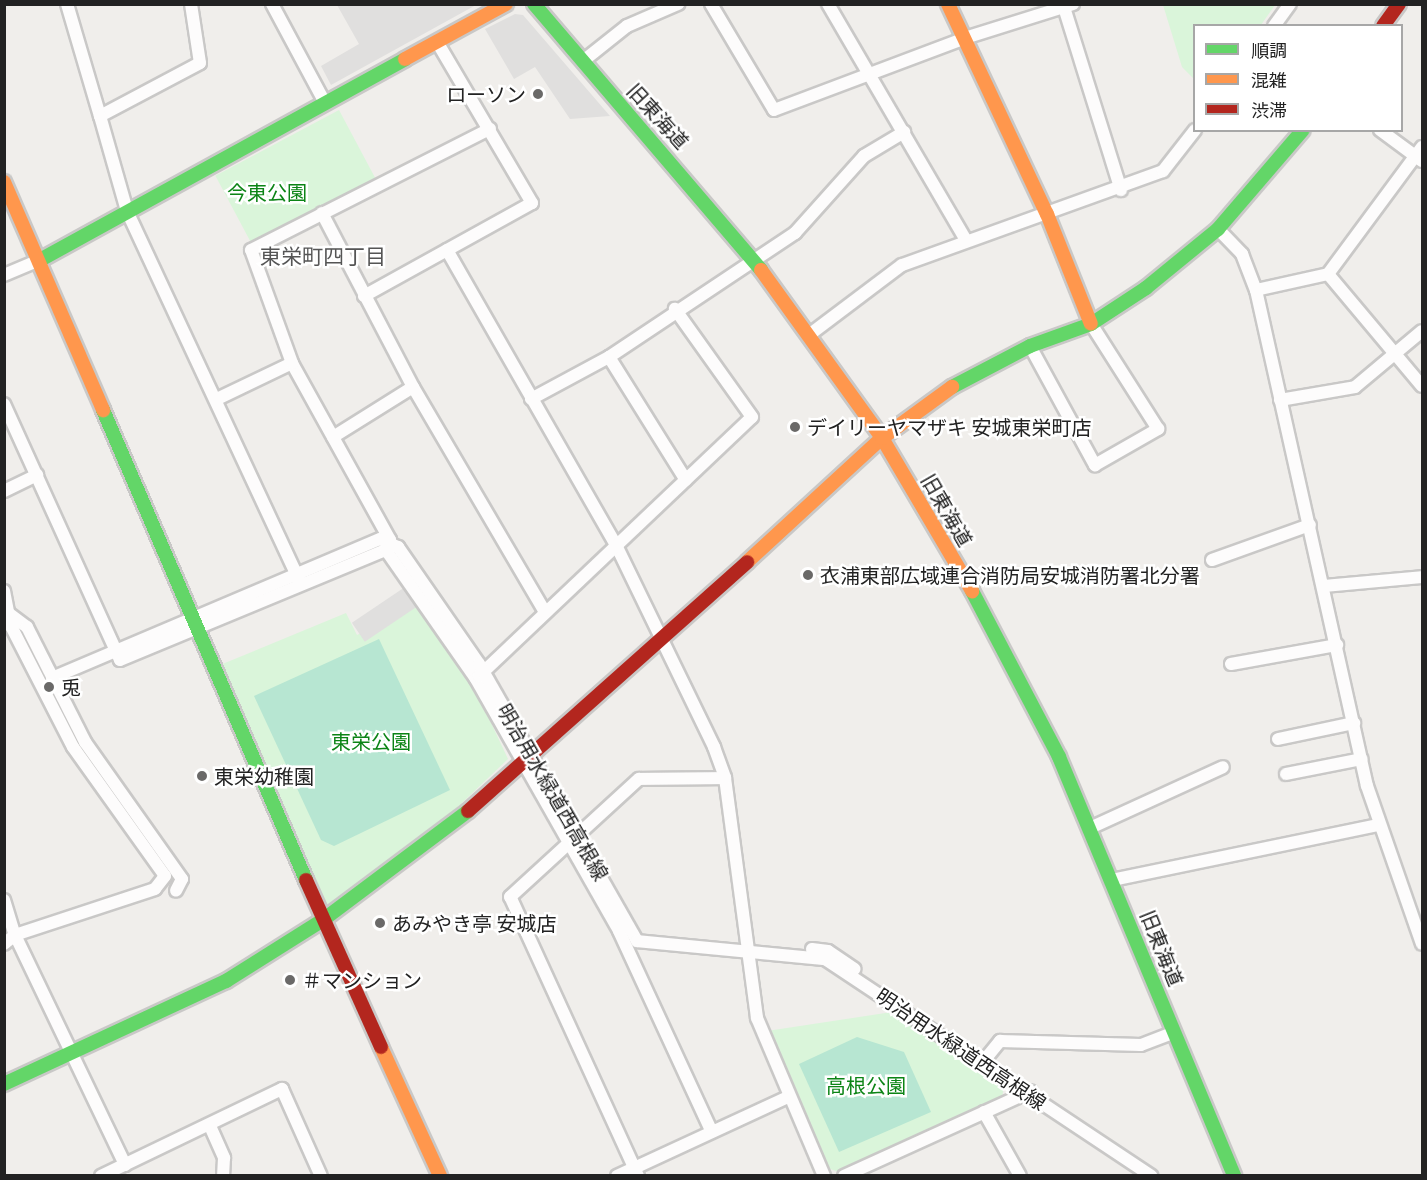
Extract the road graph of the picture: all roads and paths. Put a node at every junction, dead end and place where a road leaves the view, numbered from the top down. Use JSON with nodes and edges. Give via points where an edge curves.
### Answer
{"nodes":[{"id":1,"x":67,"y":4,"type":"edge"},
{"id":2,"x":191,"y":4,"type":"edge"},
{"id":3,"x":272,"y":4,"type":"edge"},
{"id":4,"x":506,"y":4,"type":"edge"},
{"id":5,"x":534,"y":4,"type":"edge"},
{"id":6,"x":678,"y":4,"type":"edge"},
{"id":7,"x":711,"y":4,"type":"edge"},
{"id":8,"x":828,"y":4,"type":"edge"},
{"id":9,"x":948,"y":4,"type":"edge"},
{"id":10,"x":1290,"y":4,"type":"edge"},
{"id":11,"x":1399,"y":4,"type":"edge"},
{"id":12,"x":1067,"y":6,"type":"edge"},
{"id":13,"x":1275,"y":24,"type":"edge"},
{"id":14,"x":1384,"y":24,"type":"edge"},
{"id":15,"x":968,"y":37,"type":"junction"},
{"id":16,"x":437,"y":42,"type":"junction"},
{"id":17,"x":583,"y":61,"type":"junction"},
{"id":18,"x":869,"y":76,"type":"junction"},
{"id":19,"x":325,"y":104,"type":"junction"},
{"id":20,"x":100,"y":116,"type":"junction"},
{"id":21,"x":490,"y":129,"type":"junction"},
{"id":22,"x":904,"y":132,"type":"junction"},
{"id":23,"x":1193,"y":132,"type":"edge"},
{"id":24,"x":1301,"y":132,"type":"edge"},
{"id":25,"x":1383,"y":132,"type":"edge"},
{"id":26,"x":1420,"y":155,"type":"edge"},
{"id":27,"x":4,"y":182,"type":"edge"},
{"id":28,"x":1121,"y":190,"type":"junction"},
{"id":29,"x":127,"y":211,"type":"junction"},
{"id":30,"x":322,"y":213,"type":"junction"},
{"id":31,"x":1047,"y":214,"type":"junction"},
{"id":32,"x":1218,"y":229,"type":"junction"},
{"id":33,"x":965,"y":238,"type":"junction"},
{"id":34,"x":447,"y":250,"type":"junction"},
{"id":35,"x":752,"y":258,"type":"junction"},
{"id":36,"x":40,"y":260,"type":"junction"},
{"id":37,"x":1328,"y":273,"type":"junction"},
{"id":38,"x":4,"y":275,"type":"edge"},
{"id":39,"x":1256,"y":290,"type":"junction"},
{"id":40,"x":364,"y":296,"type":"junction"},
{"id":41,"x":675,"y":309,"type":"junction"},
{"id":42,"x":1091,"y":324,"type":"junction"},
{"id":43,"x":1422,"y":331,"type":"edge"},
{"id":44,"x":809,"y":335,"type":"junction"},
{"id":45,"x":1030,"y":346,"type":"junction"},
{"id":46,"x":1396,"y":356,"type":"junction"},
{"id":47,"x":609,"y":357,"type":"junction"},
{"id":48,"x":292,"y":363,"type":"junction"},
{"id":49,"x":1422,"y":386,"type":"edge"},
{"id":50,"x":413,"y":387,"type":"junction"},
{"id":51,"x":217,"y":399,"type":"junction"},
{"id":52,"x":531,"y":399,"type":"junction"},
{"id":53,"x":1280,"y":400,"type":"junction"},
{"id":54,"x":4,"y":404,"type":"edge"},
{"id":55,"x":333,"y":437,"type":"junction"},
{"id":56,"x":882,"y":438,"type":"junction"},
{"id":57,"x":37,"y":475,"type":"junction"},
{"id":58,"x":686,"y":480,"type":"junction"},
{"id":59,"x":4,"y":491,"type":"edge"},
{"id":60,"x":1310,"y":525,"type":"junction"},
{"id":61,"x":616,"y":545,"type":"junction"},
{"id":62,"x":387,"y":547,"type":"junction"},
{"id":63,"x":1212,"y":560,"type":"dead end"},
{"id":64,"x":1422,"y":577,"type":"edge"},
{"id":65,"x":299,"y":579,"type":"junction"},
{"id":66,"x":1324,"y":586,"type":"junction"},
{"id":67,"x":4,"y":591,"type":"edge"},
{"id":68,"x":8,"y":612,"type":"edge"},
{"id":69,"x":545,"y":612,"type":"junction"},
{"id":70,"x":196,"y":621,"type":"junction"},
{"id":71,"x":663,"y":640,"type":"junction"},
{"id":72,"x":1337,"y":645,"type":"junction"},
{"id":73,"x":115,"y":649,"type":"junction"},
{"id":74,"x":1231,"y":664,"type":"dead end"},
{"id":75,"x":480,"y":675,"type":"junction"},
{"id":76,"x":52,"y":678,"type":"junction"},
{"id":77,"x":1354,"y":723,"type":"junction"},
{"id":78,"x":1278,"y":739,"type":"dead end"},
{"id":79,"x":1362,"y":759,"type":"junction"},
{"id":80,"x":529,"y":762,"type":"junction"},
{"id":81,"x":1224,"y":767,"type":"dead end"},
{"id":82,"x":1286,"y":774,"type":"dead end"},
{"id":83,"x":725,"y":778,"type":"junction"},
{"id":84,"x":1377,"y":825,"type":"junction"},
{"id":85,"x":1090,"y":828,"type":"junction"},
{"id":86,"x":572,"y":838,"type":"junction"},
{"id":87,"x":1112,"y":880,"type":"junction"},
{"id":88,"x":176,"y":891,"type":"dead end"},
{"id":89,"x":5,"y":903,"type":"edge"},
{"id":90,"x":322,"y":920,"type":"junction"},
{"id":91,"x":618,"y":931,"type":"junction"},
{"id":92,"x":632,"y":932,"type":"junction"},
{"id":93,"x":15,"y":935,"type":"junction"},
{"id":94,"x":4,"y":944,"type":"edge"},
{"id":95,"x":1422,"y":944,"type":"edge"},
{"id":96,"x":745,"y":947,"type":"junction"},
{"id":97,"x":1175,"y":1032,"type":"junction"},
{"id":98,"x":71,"y":1054,"type":"junction"},
{"id":99,"x":987,"y":1057,"type":"junction"},
{"id":100,"x":4,"y":1084,"type":"edge"},
{"id":101,"x":1031,"y":1091,"type":"junction"},
{"id":102,"x":788,"y":1097,"type":"junction"},
{"id":103,"x":984,"y":1112,"type":"junction"},
{"id":104,"x":210,"y":1126,"type":"junction"},
{"id":105,"x":712,"y":1132,"type":"junction"},
{"id":106,"x":125,"y":1165,"type":"junction"},
{"id":107,"x":636,"y":1172,"type":"edge"},
{"id":108,"x":101,"y":1176,"type":"edge"},
{"id":109,"x":223,"y":1176,"type":"edge"},
{"id":110,"x":321,"y":1176,"type":"edge"},
{"id":111,"x":440,"y":1176,"type":"edge"},
{"id":112,"x":616,"y":1176,"type":"edge"},
{"id":113,"x":824,"y":1176,"type":"edge"},
{"id":114,"x":844,"y":1176,"type":"edge"},
{"id":115,"x":1020,"y":1176,"type":"edge"},
{"id":116,"x":1152,"y":1176,"type":"edge"},
{"id":117,"x":1162,"y":1176,"type":"edge"},
{"id":118,"x":1234,"y":1176,"type":"edge"}],
"edges":[{"from":1,"to":20,"type":"street"},
{"from":2,"to":20,"type":"street","via":[[200,63]]},
{"from":3,"to":19,"type":"street"},
{"from":4,"to":16,"type":"street"},
{"from":5,"to":17,"type":"street","name":"旧東海道"},
{"from":6,"to":17,"type":"street","via":[[627,26]]},
{"from":7,"to":18,"type":"street","via":[[774,110]]},
{"from":8,"to":18,"type":"street"},
{"from":9,"to":15,"type":"street"},
{"from":10,"to":13,"type":"street"},
{"from":11,"to":14,"type":"street"},
{"from":12,"to":15,"type":"street"},
{"from":12,"to":28,"type":"street"},
{"from":15,"to":18,"type":"street"},
{"from":15,"to":31,"type":"street"},
{"from":16,"to":19,"type":"street"},
{"from":16,"to":21,"type":"street"},
{"from":17,"to":35,"type":"street","name":"旧東海道"},
{"from":18,"to":22,"type":"street"},
{"from":19,"to":29,"type":"street"},
{"from":20,"to":29,"type":"street"},
{"from":21,"to":30,"type":"street"},
{"from":21,"to":34,"type":"street","via":[[532,203]]},
{"from":22,"to":33,"type":"street"},
{"from":22,"to":35,"type":"street","via":[[864,156],[795,233]]},
{"from":23,"to":28,"type":"street","via":[[1163,171]]},
{"from":24,"to":32,"type":"street"},
{"from":25,"to":26,"type":"street"},
{"from":26,"to":37,"type":"street"},
{"from":27,"to":36,"type":"street"},
{"from":28,"to":31,"type":"street"},
{"from":29,"to":36,"type":"street"},
{"from":29,"to":51,"type":"street"},
{"from":30,"to":40,"type":"street"},
{"from":30,"to":48,"type":"street","name":"明治用水緑道西高根線","via":[[252,250]]},
{"from":31,"to":33,"type":"street"},
{"from":31,"to":42,"type":"street"},
{"from":32,"to":39,"type":"street","via":[[1242,254]]},
{"from":32,"to":42,"type":"street","via":[[1146,288]]},
{"from":33,"to":44,"type":"street","via":[[902,265]]},
{"from":34,"to":40,"type":"street"},
{"from":34,"to":52,"type":"street"},
{"from":35,"to":41,"type":"street"},
{"from":35,"to":44,"type":"street","name":"旧東海道"},
{"from":36,"to":38,"type":"street"},
{"from":36,"to":70,"type":"street"},
{"from":37,"to":39,"type":"street"},
{"from":37,"to":46,"type":"street"},
{"from":39,"to":53,"type":"street"},
{"from":40,"to":50,"type":"street"},
{"from":41,"to":47,"type":"street"},
{"from":41,"to":58,"type":"street","via":[[752,417]]},
{"from":42,"to":45,"type":"street"},
{"from":42,"to":45,"type":"street","via":[[1158,429],[1095,465]]},
{"from":43,"to":46,"type":"street"},
{"from":44,"to":56,"type":"street","name":"旧東海道"},
{"from":45,"to":56,"type":"street","via":[[955,385]]},
{"from":46,"to":49,"type":"street"},
{"from":46,"to":53,"type":"street","via":[[1355,387]]},
{"from":47,"to":52,"type":"street"},
{"from":47,"to":58,"type":"street"},
{"from":48,"to":51,"type":"street"},
{"from":48,"to":55,"type":"street","name":"明治用水緑道西高根線"},
{"from":50,"to":55,"type":"street"},
{"from":50,"to":69,"type":"street"},
{"from":51,"to":65,"type":"street"},
{"from":52,"to":61,"type":"street"},
{"from":53,"to":60,"type":"street"},
{"from":54,"to":57,"type":"street"},
{"from":55,"to":62,"type":"street","name":"明治用水緑道西高根線"},
{"from":56,"to":71,"type":"street","via":[[757,547]]},
{"from":56,"to":85,"type":"street","name":"旧東海道","via":[[1001,641]]},
{"from":57,"to":59,"type":"street"},
{"from":57,"to":73,"type":"street"},
{"from":58,"to":61,"type":"street"},
{"from":60,"to":63,"type":"street"},
{"from":60,"to":66,"type":"street"},
{"from":61,"to":69,"type":"street"},
{"from":61,"to":71,"type":"street"},
{"from":62,"to":65,"type":"street","via":[[380,539]]},
{"from":62,"to":75,"type":"street","name":"明治用水緑道西高根線","via":[[398,547]]},
{"from":64,"to":66,"type":"street"},
{"from":65,"to":70,"type":"street"},
{"from":66,"to":72,"type":"street"},
{"from":67,"to":68,"type":"street"},
{"from":68,"to":76,"type":"street","via":[[27,627]]},
{"from":68,"to":93,"type":"street","via":[[11,626],[73,747],[165,876],[155,889]]},
{"from":69,"to":75,"type":"street"},
{"from":70,"to":73,"type":"street"},
{"from":70,"to":90,"type":"street"},
{"from":71,"to":80,"type":"street"},
{"from":71,"to":83,"type":"street"},
{"from":72,"to":74,"type":"street"},
{"from":72,"to":77,"type":"street"},
{"from":73,"to":76,"type":"street"},
{"from":75,"to":80,"type":"street","name":"明治用水緑道西高根線"},
{"from":76,"to":88,"type":"street","via":[[84,742],[182,879]]},
{"from":77,"to":78,"type":"street"},
{"from":77,"to":79,"type":"street"},
{"from":79,"to":82,"type":"street"},
{"from":79,"to":84,"type":"street"},
{"from":80,"to":86,"type":"street","name":"明治用水緑道西高根線"},
{"from":80,"to":90,"type":"street"},
{"from":81,"to":85,"type":"street"},
{"from":83,"to":86,"type":"street","via":[[639,779]]},
{"from":83,"to":96,"type":"street"},
{"from":84,"to":87,"type":"street"},
{"from":84,"to":95,"type":"street"},
{"from":85,"to":87,"type":"street","name":"旧東海道"},
{"from":86,"to":91,"type":"street"},
{"from":86,"to":92,"type":"street","name":"明治用水緑道西高根線"},
{"from":86,"to":107,"type":"street","via":[[510,897]]},
{"from":87,"to":97,"type":"street","name":"旧東海道"},
{"from":89,"to":93,"type":"street"},
{"from":90,"to":98,"type":"street","via":[[226,981]]},
{"from":90,"to":111,"type":"street"},
{"from":91,"to":92,"type":"street"},
{"from":91,"to":105,"type":"street"},
{"from":92,"to":96,"type":"street"},
{"from":93,"to":94,"type":"street"},
{"from":93,"to":98,"type":"street"},
{"from":96,"to":99,"type":"street","via":[[828,951]]},
{"from":96,"to":101,"type":"street","name":"明治用水緑道西高根線","via":[[825,959]]},
{"from":96,"to":102,"type":"street","via":[[757,1018]]},
{"from":97,"to":99,"type":"street","via":[[1141,1045],[1000,1041]]},
{"from":97,"to":118,"type":"street","name":"旧東海道"},
{"from":98,"to":100,"type":"street"},
{"from":98,"to":106,"type":"street"},
{"from":99,"to":101,"type":"street"},
{"from":101,"to":103,"type":"street"},
{"from":101,"to":116,"type":"street","name":"明治用水緑道西高根線"},
{"from":101,"to":117,"type":"street"},
{"from":102,"to":105,"type":"street"},
{"from":102,"to":113,"type":"street"},
{"from":103,"to":114,"type":"street"},
{"from":103,"to":115,"type":"street"},
{"from":104,"to":106,"type":"street"},
{"from":104,"to":109,"type":"street","via":[[224,1158]]},
{"from":104,"to":110,"type":"street","via":[[282,1089]]},
{"from":105,"to":107,"type":"street"},
{"from":106,"to":108,"type":"street"},
{"from":107,"to":112,"type":"street"}]}
